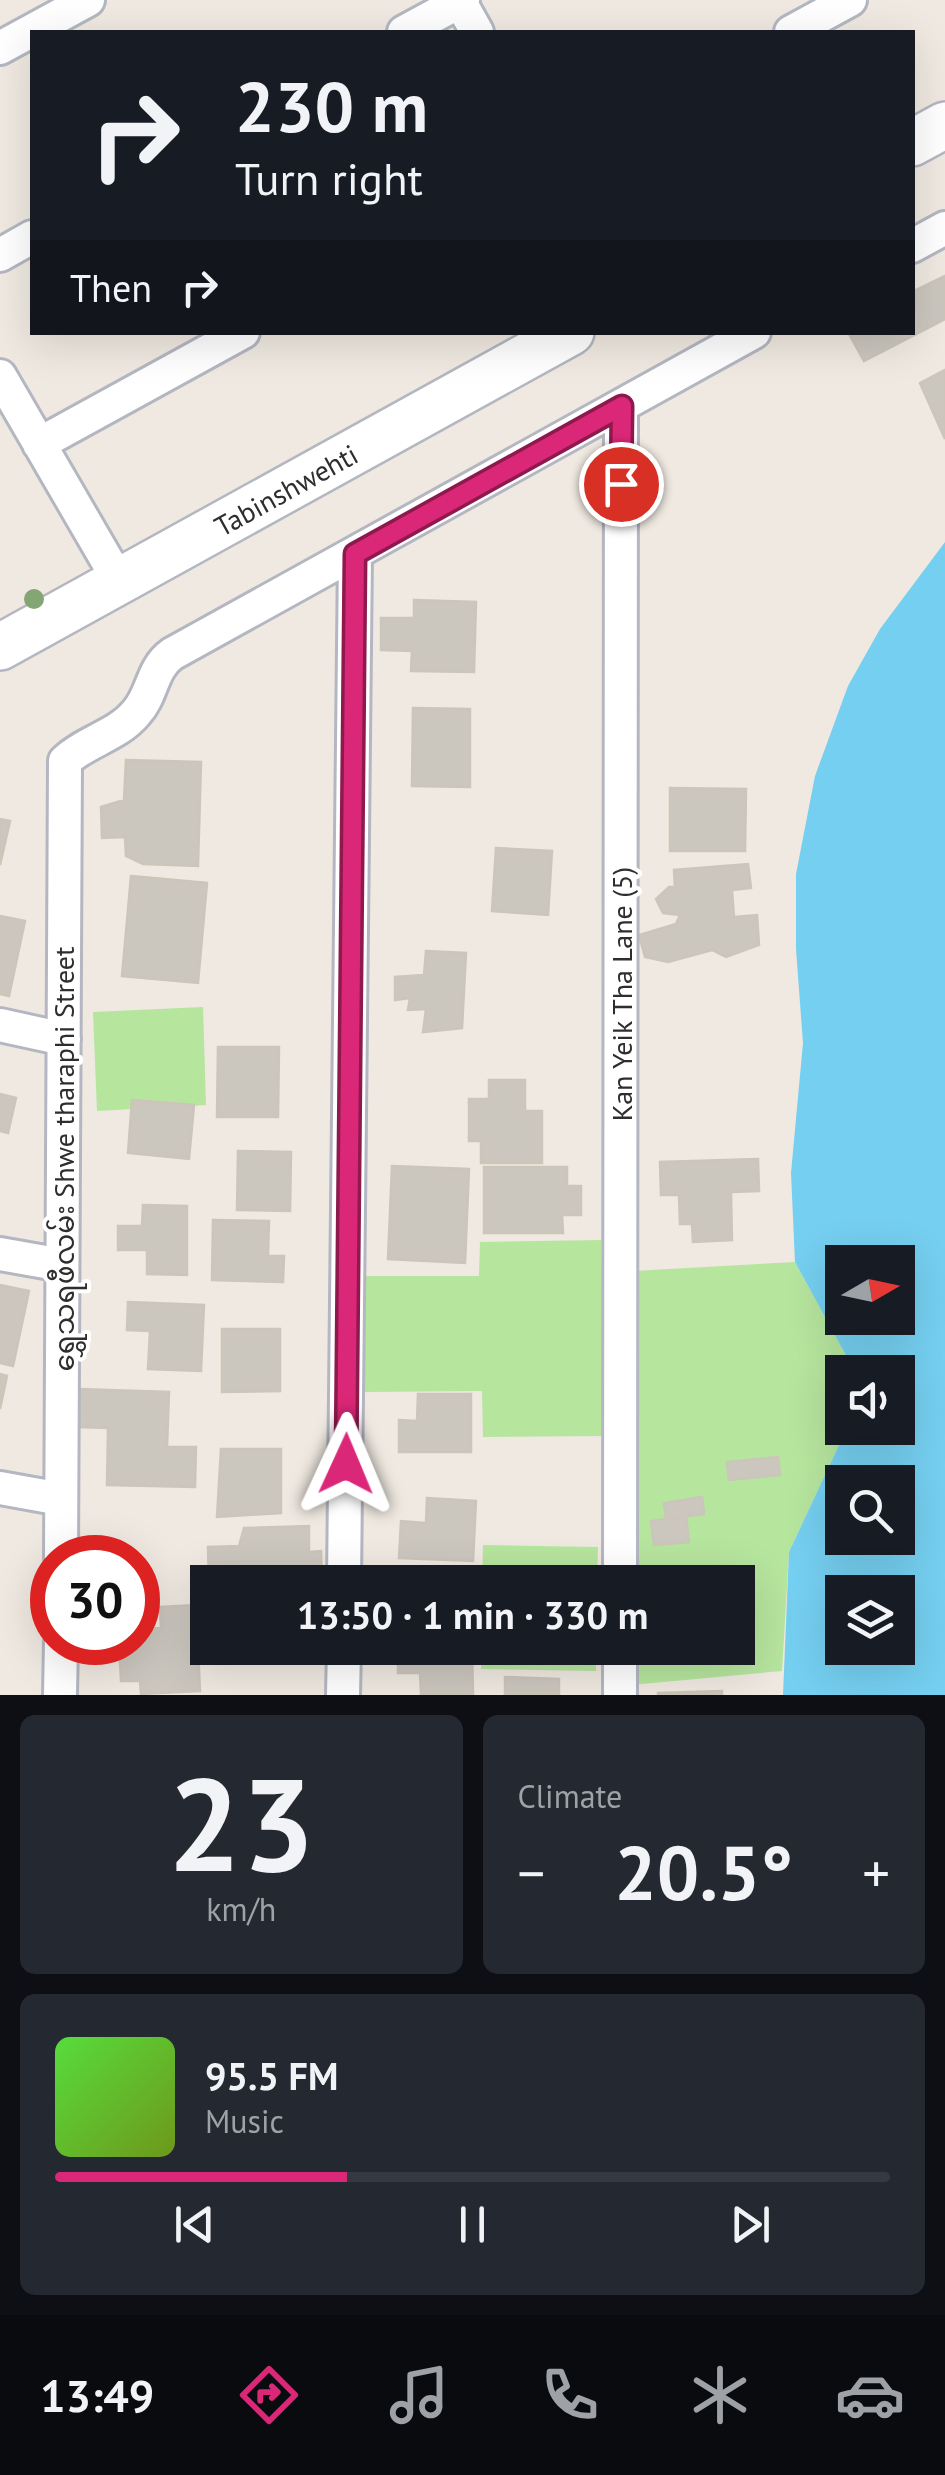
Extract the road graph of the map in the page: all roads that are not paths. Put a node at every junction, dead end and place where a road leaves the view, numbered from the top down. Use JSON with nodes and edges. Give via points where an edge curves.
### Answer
{"nodes":[{"id":1,"x":88,"y":0,"type":"edge"},
{"id":2,"x":850,"y":0,"type":"edge"},
{"id":3,"x":461,"y":1,"type":"edge"},
{"id":4,"x":33,"y":30,"type":"edge"},
{"id":5,"x":408,"y":30,"type":"edge"},
{"id":6,"x":475,"y":30,"type":"edge"},
{"id":7,"x":795,"y":30,"type":"edge"},
{"id":8,"x":30,"y":32,"type":"edge"},
{"id":9,"x":0,"y":48,"type":"edge"},
{"id":10,"x":945,"y":125,"type":"edge"},
{"id":11,"x":915,"y":141,"type":"edge"},
{"id":12,"x":945,"y":228,"type":"edge"},
{"id":13,"x":30,"y":238,"type":"edge"},
{"id":14,"x":915,"y":244,"type":"edge"},
{"id":15,"x":0,"y":255,"type":"edge"},
{"id":16,"x":239,"y":335,"type":"edge"},
{"id":17,"x":566,"y":335,"type":"edge"},
{"id":18,"x":749,"y":335,"type":"edge"},
{"id":19,"x":0,"y":376,"type":"edge"},
{"id":20,"x":622,"y":406,"type":"junction"},
{"id":21,"x":39,"y":444,"type":"junction"},
{"id":22,"x":355,"y":554,"type":"junction"},
{"id":23,"x":119,"y":582,"type":"junction"},
{"id":24,"x":0,"y":646,"type":"edge"},
{"id":25,"x":0,"y":1024,"type":"edge"},
{"id":26,"x":64,"y":1038,"type":"junction"},
{"id":27,"x":0,"y":1254,"type":"edge"},
{"id":28,"x":62,"y":1265,"type":"junction"},
{"id":29,"x":0,"y":1488,"type":"edge"},
{"id":30,"x":61,"y":1500,"type":"junction"},
{"id":31,"x":61,"y":1535,"type":"edge"},
{"id":32,"x":344,"y":1565,"type":"edge"},
{"id":33,"x":620,"y":1565,"type":"edge"},
{"id":34,"x":60,"y":1665,"type":"edge"},
{"id":35,"x":344,"y":1665,"type":"edge"},
{"id":36,"x":620,"y":1665,"type":"edge"},
{"id":37,"x":60,"y":1695,"type":"edge"},
{"id":38,"x":343,"y":1695,"type":"edge"},
{"id":39,"x":620,"y":1695,"type":"edge"}],
"edges":[{"from":1,"to":4,"type":"street"},
{"from":2,"to":7,"type":"street"},
{"from":3,"to":5,"type":"street"},
{"from":3,"to":6,"type":"street"},
{"from":8,"to":9,"type":"street"},
{"from":10,"to":11,"type":"main road"},
{"from":12,"to":14,"type":"street"},
{"from":13,"to":15,"type":"street"},
{"from":16,"to":21,"type":"street"},
{"from":17,"to":23,"type":"main road","name":"Tabinshwehti"},
{"from":18,"to":20,"type":"street"},
{"from":19,"to":21,"type":"street"},
{"from":20,"to":22,"type":"street"},
{"from":20,"to":33,"type":"street","name":"Kan Yeik Tha Lane (5)"},
{"from":21,"to":23,"type":"street"},
{"from":22,"to":26,"type":"street","name":"ရွှေသရဖီလမ်း Shwe tharaphi Street","via":[[160,663],[135,715],[65,761]]},
{"from":22,"to":32,"type":"street"},
{"from":23,"to":24,"type":"main road","name":"Tabinshwehti"},
{"from":25,"to":26,"type":"street"},
{"from":26,"to":28,"type":"street","name":"ရွှေသရဖီလမ်း Shwe tharaphi Street"},
{"from":27,"to":28,"type":"street"},
{"from":28,"to":30,"type":"street","name":"ရွှေသရဖီလမ်း Shwe tharaphi Street"},
{"from":29,"to":30,"type":"street"},
{"from":30,"to":31,"type":"street","name":"ရွှေသရဖီလမ်း Shwe tharaphi Street"},
{"from":34,"to":37,"type":"street"},
{"from":35,"to":38,"type":"street"},
{"from":36,"to":39,"type":"street"}]}
